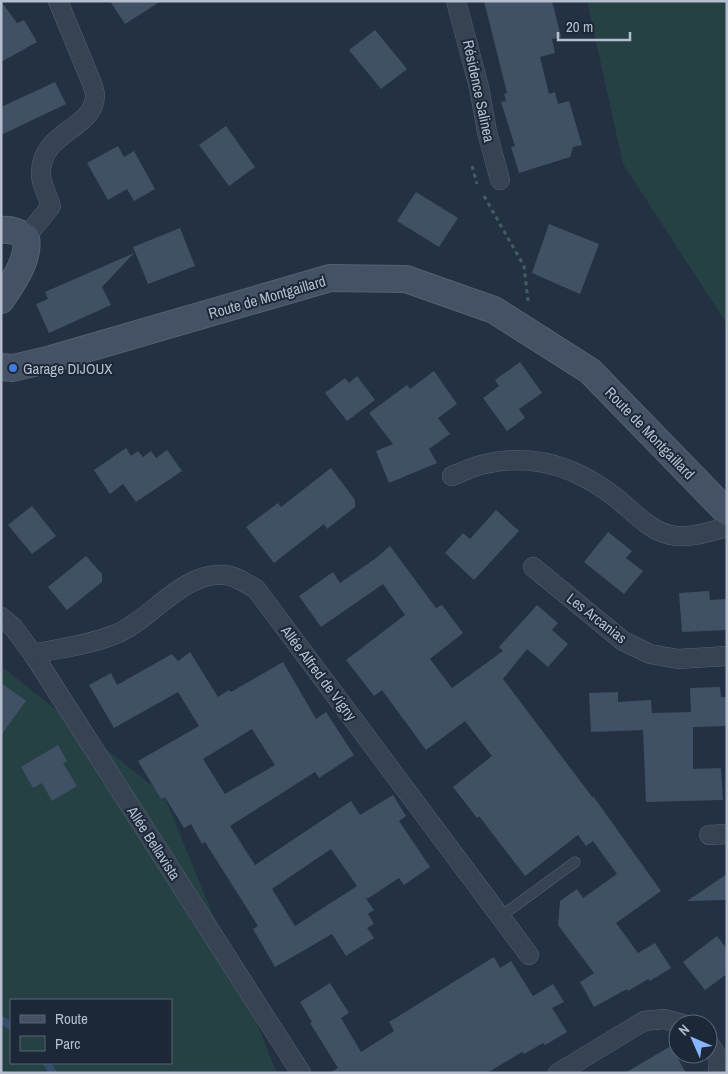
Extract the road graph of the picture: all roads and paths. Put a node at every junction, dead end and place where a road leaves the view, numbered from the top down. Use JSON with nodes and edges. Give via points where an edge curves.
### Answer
{"nodes":[{"id":1,"x":58,"y":1,"type":"edge"},
{"id":2,"x":456,"y":1,"type":"edge"},
{"id":3,"x":500,"y":180,"type":"dead end"},
{"id":4,"x":1,"y":230,"type":"edge"},
{"id":5,"x":26,"y":237,"type":"junction"},
{"id":6,"x":1,"y":300,"type":"edge"},
{"id":7,"x":1,"y":367,"type":"edge"},
{"id":8,"x":452,"y":476,"type":"dead end"},
{"id":9,"x":727,"y":512,"type":"edge"},
{"id":10,"x":727,"y":527,"type":"edge"},
{"id":11,"x":533,"y":567,"type":"dead end"},
{"id":12,"x":1,"y":617,"type":"edge"},
{"id":13,"x":33,"y":654,"type":"junction"},
{"id":14,"x":727,"y":656,"type":"edge"},
{"id":15,"x":575,"y":862,"type":"dead end"},
{"id":16,"x":500,"y":917,"type":"junction"},
{"id":17,"x":529,"y":955,"type":"dead end"},
{"id":18,"x":668,"y":1021,"type":"edge"},
{"id":19,"x":718,"y":1057,"type":"edge"},
{"id":20,"x":300,"y":1073,"type":"edge"},
{"id":21,"x":558,"y":1073,"type":"edge"},
{"id":22,"x":718,"y":1073,"type":"edge"}],
"edges":[{"from":1,"to":5,"type":"street","via":[[95,95],[86,118],[60,136],[46,155],[40,174],[51,206]]},
{"from":2,"to":3,"type":"street","name":"Résidence Salinea"},
{"from":4,"to":5,"type":"street","via":[[10,229]]},
{"from":5,"to":6,"type":"street","via":[[23,261]]},
{"from":7,"to":9,"type":"street","name":"Route de Montgaillard","via":[[13,368],[52,359],[330,278],[406,278],[494,310],[590,371]]},
{"from":8,"to":10,"type":"street","via":[[484,464],[515,459],[542,461],[589,479],[669,535],[694,536]]},
{"from":11,"to":14,"type":"street","name":"Les Arcanias","via":[[623,641],[650,654],[678,659]]},
{"from":12,"to":13,"type":"street","name":"Allée Bellavista","via":[[13,627]]},
{"from":13,"to":16,"type":"street","name":"Allée Alfred de Vigny","via":[[116,634],[196,580],[226,575],[242,581],[256,589]]},
{"from":13,"to":20,"type":"street","name":"Allée Bellavista"},
{"from":15,"to":16,"type":"lane"},
{"from":16,"to":17,"type":"street","name":"Allée Alfred de Vigny"},
{"from":18,"to":21,"type":"street","via":[[644,1021]]},
{"from":19,"to":22,"type":"street"}]}
